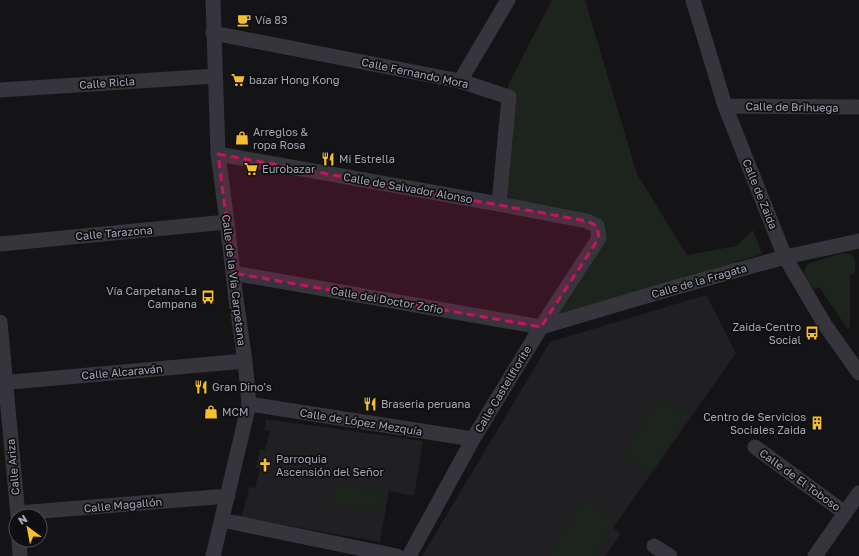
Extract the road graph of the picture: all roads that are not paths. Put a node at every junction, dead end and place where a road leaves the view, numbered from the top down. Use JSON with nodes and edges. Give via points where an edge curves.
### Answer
{"nodes":[{"id":1,"x":213,"y":0,"type":"edge"},
{"id":2,"x":508,"y":0,"type":"edge"},
{"id":3,"x":693,"y":0,"type":"edge"},
{"id":4,"x":213,"y":33,"type":"junction"},
{"id":5,"x":214,"y":76,"type":"junction"},
{"id":6,"x":460,"y":82,"type":"junction"},
{"id":7,"x":0,"y":90,"type":"edge"},
{"id":8,"x":725,"y":106,"type":"junction"},
{"id":9,"x":859,"y":107,"type":"edge"},
{"id":10,"x":218,"y":154,"type":"junction"},
{"id":11,"x":499,"y":204,"type":"junction"},
{"id":12,"x":227,"y":222,"type":"junction"},
{"id":13,"x":597,"y":226,"type":"joint"},
{"id":14,"x":859,"y":241,"type":"edge"},
{"id":15,"x":0,"y":244,"type":"edge"},
{"id":16,"x":785,"y":257,"type":"junction"},
{"id":17,"x":233,"y":272,"type":"junction"},
{"id":18,"x":0,"y":322,"type":"edge"},
{"id":19,"x":540,"y":327,"type":"junction"},
{"id":20,"x":244,"y":361,"type":"junction"},
{"id":21,"x":859,"y":373,"type":"edge"},
{"id":22,"x":3,"y":382,"type":"edge"},
{"id":23,"x":249,"y":404,"type":"junction"},
{"id":24,"x":473,"y":439,"type":"junction"},
{"id":25,"x":755,"y":447,"type":"dead end"},
{"id":26,"x":859,"y":493,"type":"edge"},
{"id":27,"x":228,"y":496,"type":"junction"},
{"id":28,"x":17,"y":508,"type":"edge"},
{"id":29,"x":48,"y":511,"type":"edge"},
{"id":30,"x":845,"y":513,"type":"junction"},
{"id":31,"x":222,"y":520,"type":"junction"},
{"id":32,"x":654,"y":546,"type":"dead end"},
{"id":33,"x":213,"y":556,"type":"edge"},
{"id":34,"x":397,"y":556,"type":"edge"},
{"id":35,"x":409,"y":556,"type":"edge"},
{"id":36,"x":670,"y":556,"type":"edge"},
{"id":37,"x":815,"y":556,"type":"edge"}],
"edges":[{"from":1,"to":4,"type":"street","name":"Calle de la Vía Carpetana"},
{"from":2,"to":6,"type":"street"},
{"from":3,"to":8,"type":"street","name":"Calle de Zaida"},
{"from":4,"to":5,"type":"street","name":"Calle de la Vía Carpetana"},
{"from":4,"to":6,"type":"street","name":"Calle Fernando Mora"},
{"from":5,"to":7,"type":"street","name":"Calle Ricla"},
{"from":5,"to":10,"type":"street","name":"Calle de la Vía Carpetana"},
{"from":6,"to":11,"type":"street","name":"Calle Fernando Mora","via":[[509,97]]},
{"from":8,"to":9,"type":"street","name":"Calle de Brihuega"},
{"from":8,"to":16,"type":"street","name":"Calle de Zaida"},
{"from":10,"to":11,"type":"street","name":"Calle de Salvador Alonso"},
{"from":10,"to":12,"type":"street","name":"Calle de la Vía Carpetana"},
{"from":11,"to":13,"type":"street","name":"Calle de Salvador Alonso","via":[[587,221]]},
{"from":12,"to":15,"type":"street","name":"Calle Tarazona"},
{"from":12,"to":17,"type":"street","name":"Calle de la Vía Carpetana"},
{"from":13,"to":19,"type":"street","name":"Calle Castellflorite","via":[[599,238]]},
{"from":14,"to":16,"type":"street","name":"Calle de la Fragata"},
{"from":16,"to":19,"type":"street","name":"Calle de la Fragata"},
{"from":16,"to":21,"type":"street","name":"Calle de Zaida","via":[[826,325]]},
{"from":17,"to":19,"type":"street","name":"Calle del Doctor Zofio"},
{"from":17,"to":20,"type":"street","name":"Calle de la Vía Carpetana"},
{"from":18,"to":22,"type":"street","name":"Calle Ariza"},
{"from":19,"to":24,"type":"street","name":"Calle Castellflorite"},
{"from":20,"to":22,"type":"street","name":"Calle Alcaraván"},
{"from":20,"to":23,"type":"street","name":"Calle de la Vía Carpetana"},
{"from":22,"to":28,"type":"street","name":"Calle Ariza"},
{"from":23,"to":24,"type":"street","name":"Calle de López Mezquía"},
{"from":23,"to":27,"type":"street","name":"Calle de la Vía Carpetana"},
{"from":24,"to":35,"type":"street","name":"Calle Castellflorite"},
{"from":25,"to":30,"type":"street","name":"Calle de El Toboso"},
{"from":26,"to":30,"type":"street","name":"Calle de El Toboso"},
{"from":27,"to":29,"type":"street","name":"Calle Magallón"},
{"from":27,"to":31,"type":"street","name":"Calle de la Vía Carpetana"},
{"from":30,"to":37,"type":"street","name":"Calle de El Toboso"},
{"from":31,"to":33,"type":"street","name":"Calle de la Vía Carpetana"},
{"from":31,"to":34,"type":"street"},
{"from":32,"to":36,"type":"street"}]}
